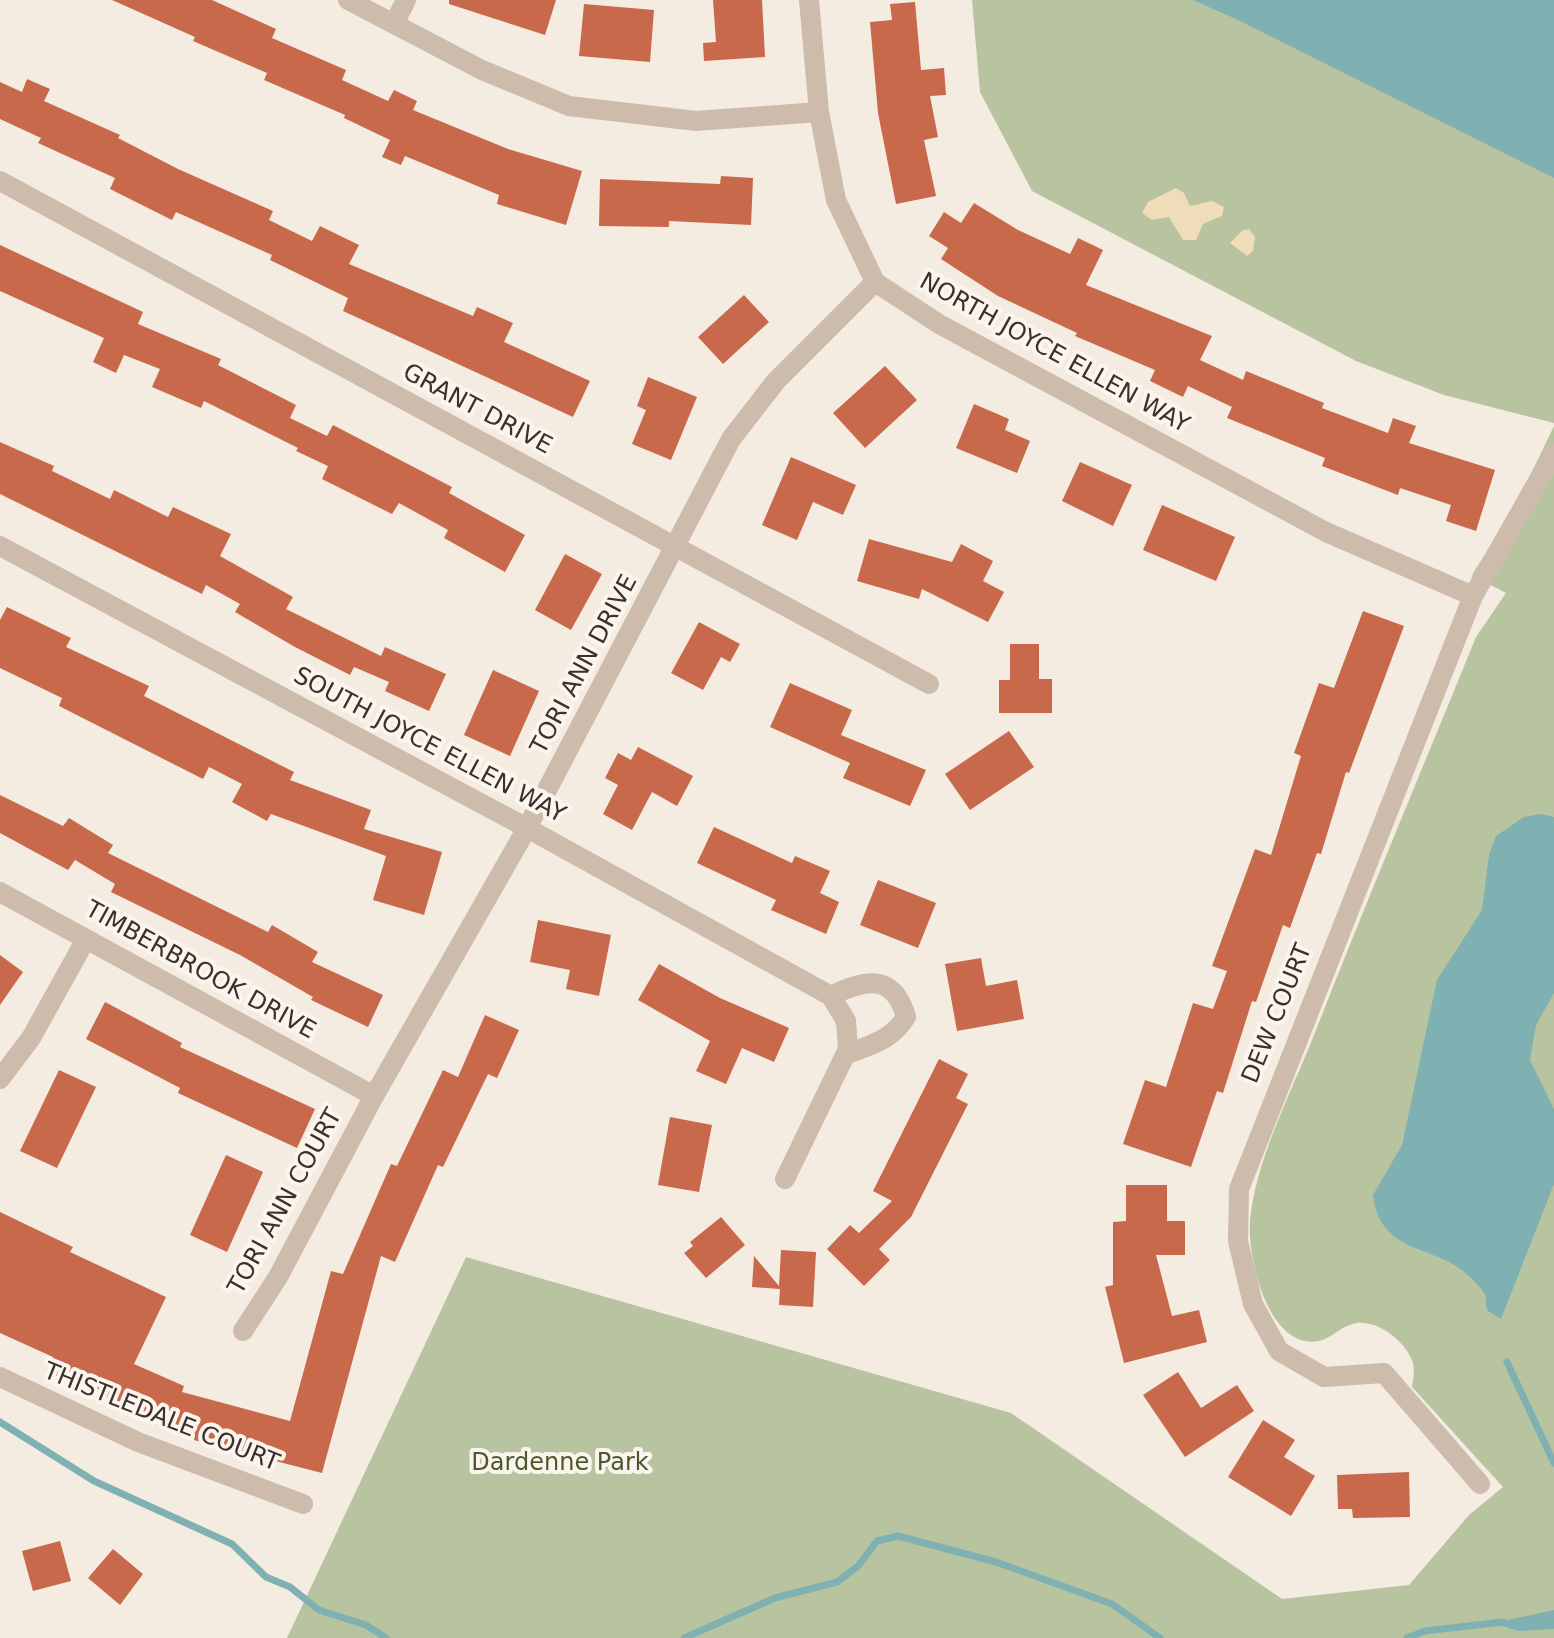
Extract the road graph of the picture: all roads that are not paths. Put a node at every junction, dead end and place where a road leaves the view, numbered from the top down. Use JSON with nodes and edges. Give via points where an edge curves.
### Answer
{"nodes":[{"id":1,"x":348,"y":0,"type":"edge"},
{"id":2,"x":406,"y":0,"type":"edge"},
{"id":3,"x":809,"y":0,"type":"edge"},
{"id":4,"x":394,"y":24,"type":"junction"},
{"id":5,"x":819,"y":112,"type":"junction"},
{"id":6,"x":0,"y":181,"type":"edge"},
{"id":7,"x":875,"y":282,"type":"junction"},
{"id":8,"x":1554,"y":453,"type":"edge"},
{"id":9,"x":0,"y":546,"type":"edge"},
{"id":10,"x":677,"y":548,"type":"junction"},
{"id":11,"x":1473,"y":596,"type":"junction"},
{"id":12,"x":929,"y":684,"type":"dead end"},
{"id":13,"x":527,"y":828,"type":"junction"},
{"id":14,"x":0,"y":892,"type":"edge"},
{"id":15,"x":86,"y":939,"type":"junction"},
{"id":16,"x":831,"y":996,"type":"junction"},
{"id":17,"x":845,"y":1055,"type":"junction"},
{"id":18,"x":0,"y":1079,"type":"edge"},
{"id":19,"x":374,"y":1096,"type":"junction"},
{"id":20,"x":785,"y":1179,"type":"dead end"},
{"id":21,"x":243,"y":1331,"type":"dead end"},
{"id":22,"x":0,"y":1377,"type":"edge"},
{"id":23,"x":1480,"y":1484,"type":"dead end"},
{"id":24,"x":303,"y":1504,"type":"dead end"}],
"edges":[{"from":1,"to":4,"type":"street"},
{"from":2,"to":4,"type":"street"},
{"from":3,"to":5,"type":"street"},
{"from":4,"to":5,"type":"street","via":[[482,70],[569,106],[696,121]]},
{"from":5,"to":7,"type":"street","via":[[836,200]]},
{"from":6,"to":10,"type":"street","name":"GRANT DRIVE"},
{"from":7,"to":10,"type":"street","name":"TORI ANN DRIVE","via":[[776,381],[731,439]]},
{"from":7,"to":11,"type":"street","name":"NORTH JOYCE ELLEN WAY","via":[[939,324],[1326,532]]},
{"from":8,"to":11,"type":"street","name":"DEW COURT"},
{"from":9,"to":13,"type":"street","name":"SOUTH JOYCE ELLEN WAY"},
{"from":10,"to":12,"type":"street","name":"GRANT DRIVE"},
{"from":10,"to":13,"type":"street","name":"TORI ANN DRIVE"},
{"from":11,"to":23,"type":"street","name":"DEW COURT","via":[[1239,1189],[1238,1241],[1250,1291],[1279,1351],[1324,1377],[1384,1373]]},
{"from":13,"to":16,"type":"street","name":"SOUTH JOYCE ELLEN WAY"},
{"from":13,"to":19,"type":"street","name":"TORI ANN DRIVE"},
{"from":14,"to":15,"type":"street","name":"TIMBERBROOK DRIVE"},
{"from":15,"to":18,"type":"street","via":[[31,1038]]},
{"from":15,"to":19,"type":"street","name":"TIMBERBROOK DRIVE"},
{"from":16,"to":17,"type":"street","via":[[846,1021]]},
{"from":16,"to":17,"type":"street","via":[[865,982],[890,987],[906,1017],[883,1041]]},
{"from":17,"to":20,"type":"street"},
{"from":19,"to":21,"type":"street","name":"TORI ANN COURT","via":[[278,1277]]},
{"from":22,"to":24,"type":"street","name":"THISTLEDALE COURT","via":[[138,1442]]}]}
